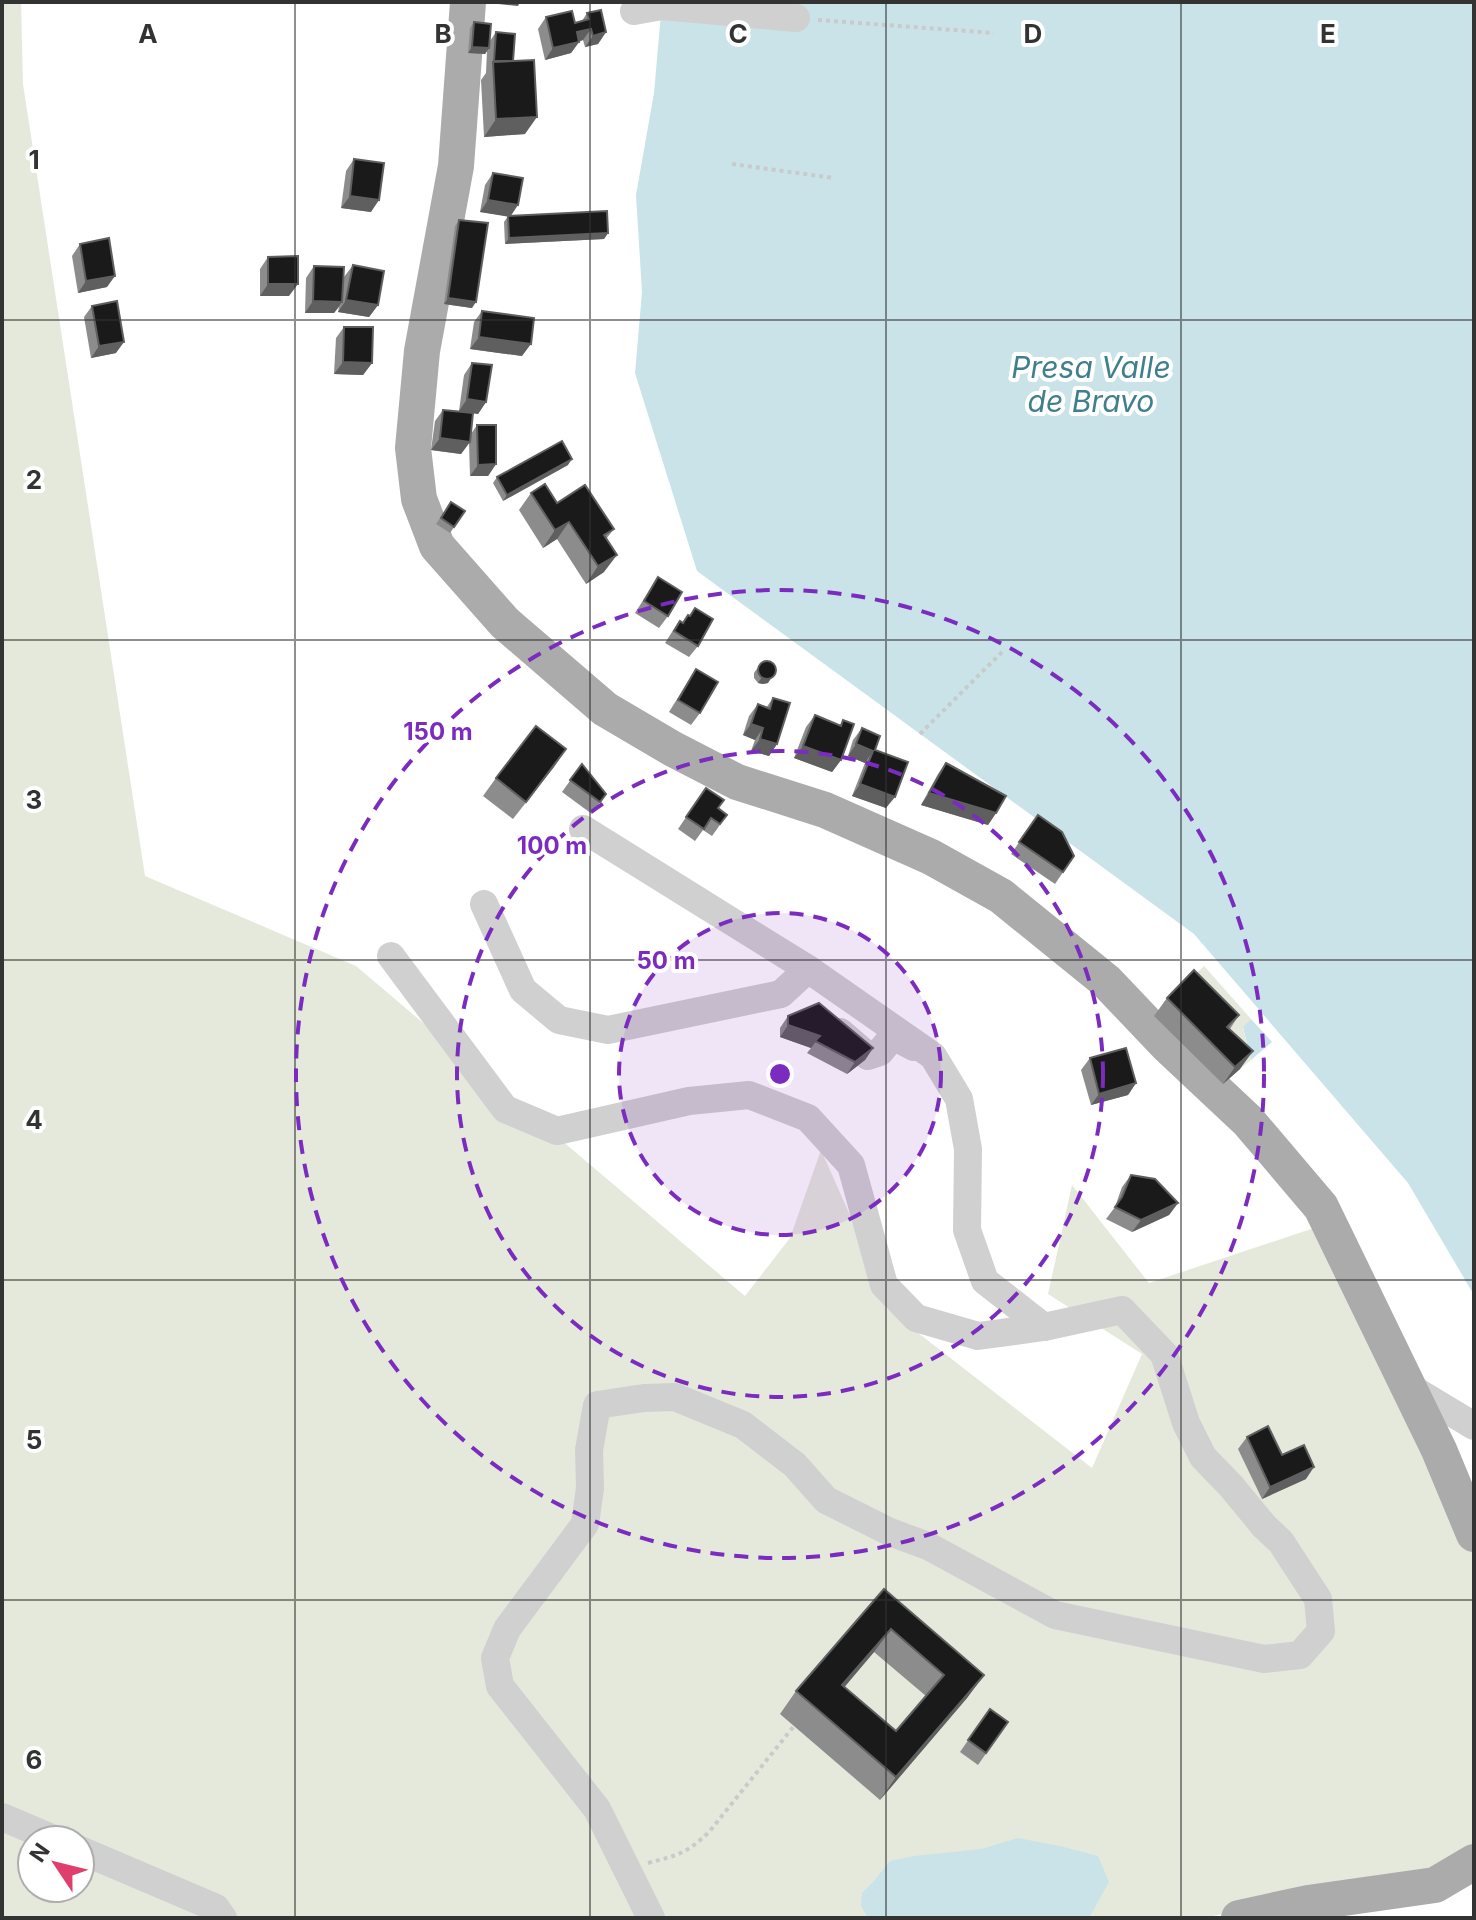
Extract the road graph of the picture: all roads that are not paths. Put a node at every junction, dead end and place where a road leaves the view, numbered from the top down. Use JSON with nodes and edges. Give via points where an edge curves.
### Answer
{"nodes":[{"id":1,"x":468,"y":2,"type":"edge"},
{"id":2,"x":634,"y":11,"type":"dead end"},
{"id":3,"x":796,"y":18,"type":"road end"},
{"id":4,"x":583,"y":829,"type":"dead end"},
{"id":5,"x":484,"y":904,"type":"dead end"},
{"id":6,"x":391,"y":956,"type":"dead end"},
{"id":7,"x":808,"y":969,"type":"junction"},
{"id":8,"x":831,"y":1025,"type":"edge"},
{"id":9,"x":933,"y":1056,"type":"junction"},
{"id":10,"x":1044,"y":1327,"type":"junction"},
{"id":11,"x":1406,"y":1385,"type":"junction"},
{"id":12,"x":1474,"y":1426,"type":"edge"},
{"id":13,"x":1474,"y":1534,"type":"edge"},
{"id":14,"x":96,"y":1857,"type":"edge"},
{"id":15,"x":1474,"y":1862,"type":"edge"},
{"id":16,"x":223,"y":1918,"type":"edge"},
{"id":17,"x":651,"y":1918,"type":"edge"},
{"id":18,"x":1239,"y":1918,"type":"edge"}],
"edges":[{"from":1,"to":11,"type":"main road","via":[[456,166],[422,351],[413,448],[419,499],[437,546],[505,623],[605,709],[737,782],[825,810],[931,857],[1001,896],[1106,981],[1248,1121],[1321,1207]]},
{"from":2,"to":3,"type":"street","via":[[662,6]]},
{"from":4,"to":7,"type":"street"},
{"from":5,"to":7,"type":"street","via":[[523,990],[559,1020],[608,1030],[781,994]]},
{"from":6,"to":10,"type":"street","via":[[505,1109],[557,1131],[689,1101],[749,1095],[808,1118],[851,1165],[884,1285],[916,1318],[978,1336]]},
{"from":7,"to":9,"type":"street"},
{"from":8,"to":9,"type":"street","via":[[868,1056],[880,1052],[893,1036]]},
{"from":9,"to":10,"type":"street","via":[[959,1099],[968,1149],[967,1230],[985,1281]]},
{"from":10,"to":17,"type":"street","via":[[1122,1310],[1164,1354],[1203,1457],[1281,1542],[1318,1599],[1321,1631],[1300,1655],[1264,1659],[1055,1615],[928,1546],[826,1500],[795,1465],[743,1425],[675,1397],[597,1405],[585,1524],[507,1629],[495,1658],[500,1686],[597,1809]]},
{"from":11,"to":12,"type":"street"},
{"from":11,"to":13,"type":"main road"},
{"from":14,"to":16,"type":"street","via":[[216,1908]]},
{"from":15,"to":18,"type":"main road","via":[[1435,1885]]}]}
